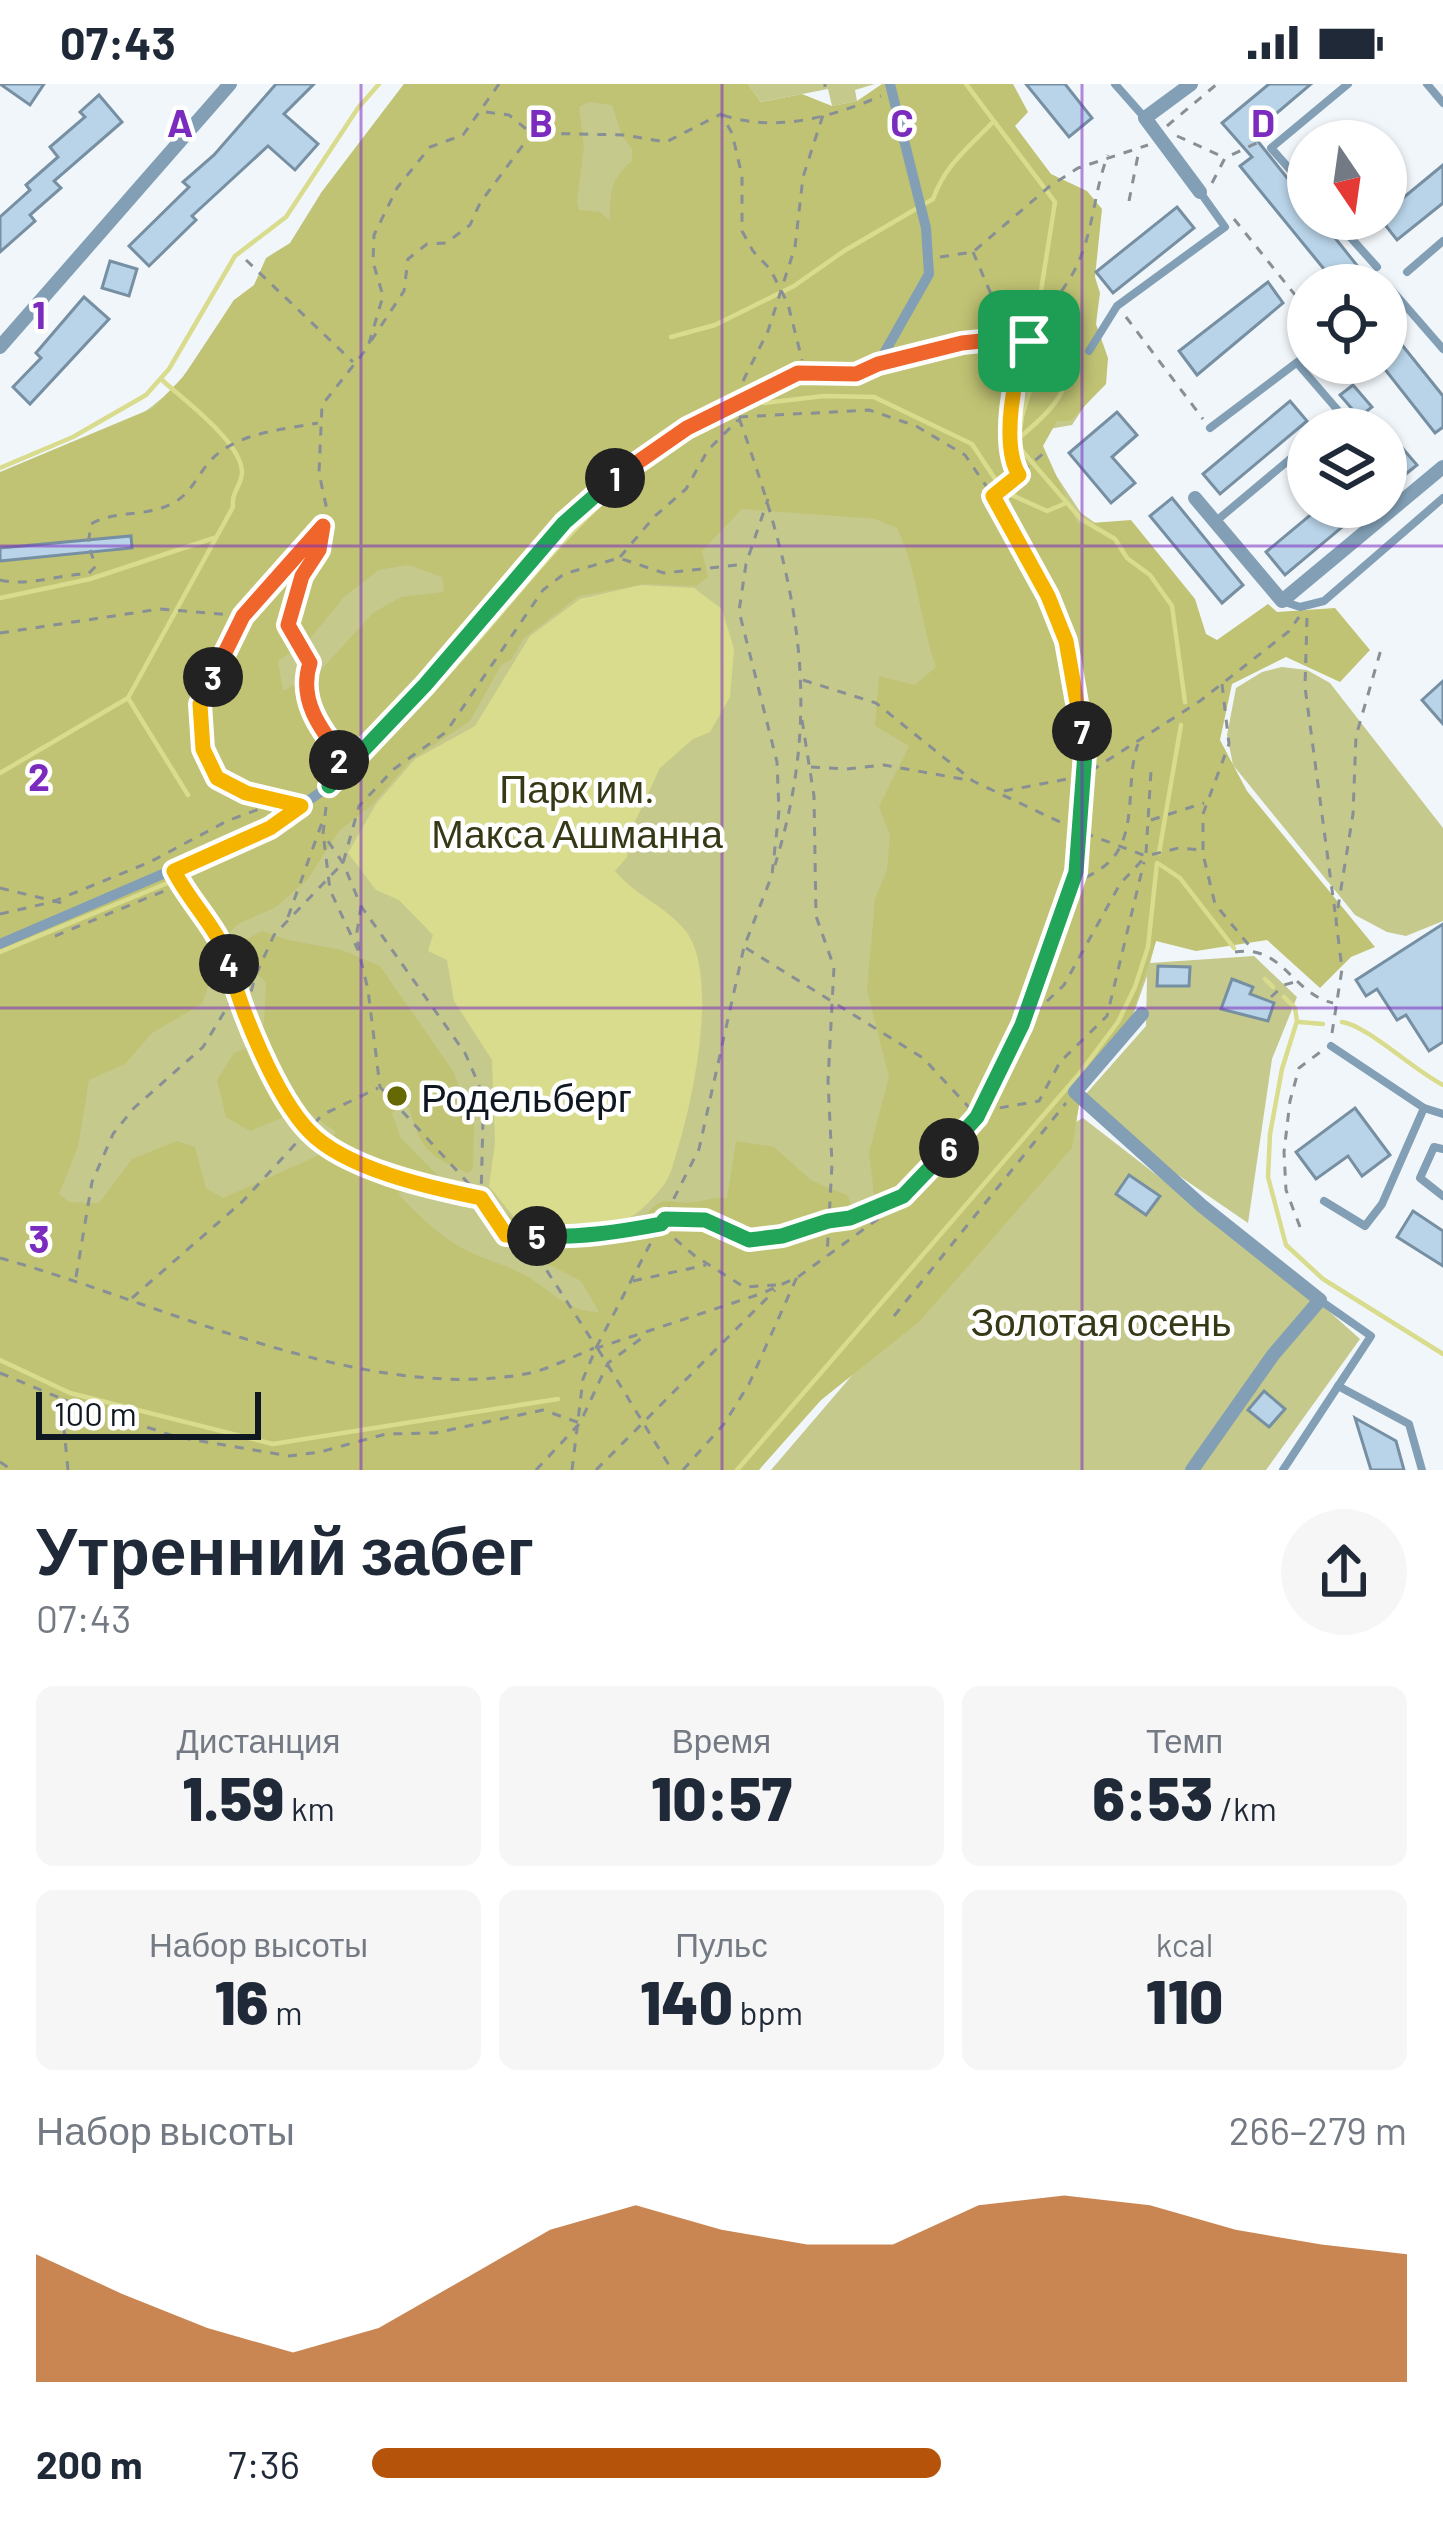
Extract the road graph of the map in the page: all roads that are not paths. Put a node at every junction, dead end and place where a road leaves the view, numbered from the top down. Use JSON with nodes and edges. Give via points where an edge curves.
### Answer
{"nodes":[{"id":1,"x":230,"y":84,"type":"edge"},
{"id":2,"x":1115,"y":84,"type":"edge"},
{"id":3,"x":1191,"y":84,"type":"edge"},
{"id":4,"x":1348,"y":84,"type":"edge"},
{"id":5,"x":1427,"y":84,"type":"edge"},
{"id":6,"x":891,"y":88,"type":"edge"},
{"id":7,"x":1443,"y":103,"type":"edge"},
{"id":8,"x":1144,"y":118,"type":"junction"},
{"id":9,"x":1305,"y":120,"type":"edge"},
{"id":10,"x":1287,"y":135,"type":"edge"},
{"id":11,"x":1287,"y":166,"type":"edge"},
{"id":12,"x":1204,"y":190,"type":"joint"},
{"id":13,"x":1353,"y":240,"type":"edge"},
{"id":14,"x":1443,"y":242,"type":"edge"},
{"id":15,"x":1374,"y":264,"type":"edge"},
{"id":16,"x":1407,"y":272,"type":"dead end"},
{"id":17,"x":1407,"y":308,"type":"edge"},
{"id":18,"x":0,"y":347,"type":"edge"},
{"id":19,"x":1443,"y":349,"type":"edge"},
{"id":20,"x":1089,"y":351,"type":"dead end"},
{"id":21,"x":1287,"y":370,"type":"edge"},
{"id":22,"x":1315,"y":384,"type":"edge"},
{"id":23,"x":1336,"y":408,"type":"edge"},
{"id":24,"x":1210,"y":428,"type":"road end"},
{"id":25,"x":1287,"y":462,"type":"edge"},
{"id":26,"x":1443,"y":467,"type":"edge"},
{"id":27,"x":1195,"y":498,"type":"dead end"},
{"id":28,"x":1443,"y":498,"type":"edge"},
{"id":29,"x":1215,"y":522,"type":"junction"},
{"id":30,"x":1282,"y":602,"type":"junction"},
{"id":31,"x":0,"y":944,"type":"edge"},
{"id":32,"x":1142,"y":1014,"type":"dead end"},
{"id":33,"x":1331,"y":1046,"type":"road end"},
{"id":34,"x":1424,"y":1108,"type":"junction"},
{"id":35,"x":1443,"y":1114,"type":"edge"},
{"id":36,"x":1443,"y":1149,"type":"edge"},
{"id":37,"x":1443,"y":1196,"type":"edge"},
{"id":38,"x":1324,"y":1201,"type":"dead end"},
{"id":39,"x":1320,"y":1300,"type":"junction"},
{"id":40,"x":1338,"y":1386,"type":"junction"},
{"id":41,"x":1192,"y":1470,"type":"edge"},
{"id":42,"x":1283,"y":1470,"type":"edge"},
{"id":43,"x":1422,"y":1470,"type":"edge"}],
"edges":[{"from":1,"to":18,"type":"street"},
{"from":2,"to":8,"type":"lane"},
{"from":3,"to":8,"type":"street"},
{"from":4,"to":9,"type":"lane"},
{"from":5,"to":7,"type":"lane"},
{"from":6,"to":31,"type":"street","via":[[928,274],[878,364],[856,374],[798,373],[642,457],[564,523],[329,786],[270,828]]},
{"from":8,"to":12,"type":"street"},
{"from":10,"to":11,"type":"lane","via":[[1271,148]]},
{"from":12,"to":20,"type":"lane","via":[[1225,226],[1117,306]]},
{"from":13,"to":15,"type":"lane"},
{"from":14,"to":16,"type":"lane"},
{"from":17,"to":19,"type":"lane"},
{"from":21,"to":24,"type":"lane"},
{"from":22,"to":23,"type":"lane"},
{"from":25,"to":29,"type":"lane"},
{"from":26,"to":30,"type":"street"},
{"from":27,"to":29,"type":"street"},
{"from":28,"to":30,"type":"lane","via":[[1324,601]]},
{"from":29,"to":30,"type":"street"},
{"from":32,"to":39,"type":"street","via":[[1075,1092]]},
{"from":33,"to":34,"type":"lane"},
{"from":34,"to":35,"type":"lane"},
{"from":34,"to":38,"type":"lane","via":[[1365,1226]]},
{"from":36,"to":37,"type":"lane","via":[[1434,1147],[1420,1178]]},
{"from":39,"to":40,"type":"lane","via":[[1371,1336]]},
{"from":39,"to":41,"type":"street"},
{"from":40,"to":42,"type":"lane"},
{"from":40,"to":43,"type":"lane","via":[[1408,1424]]}]}
